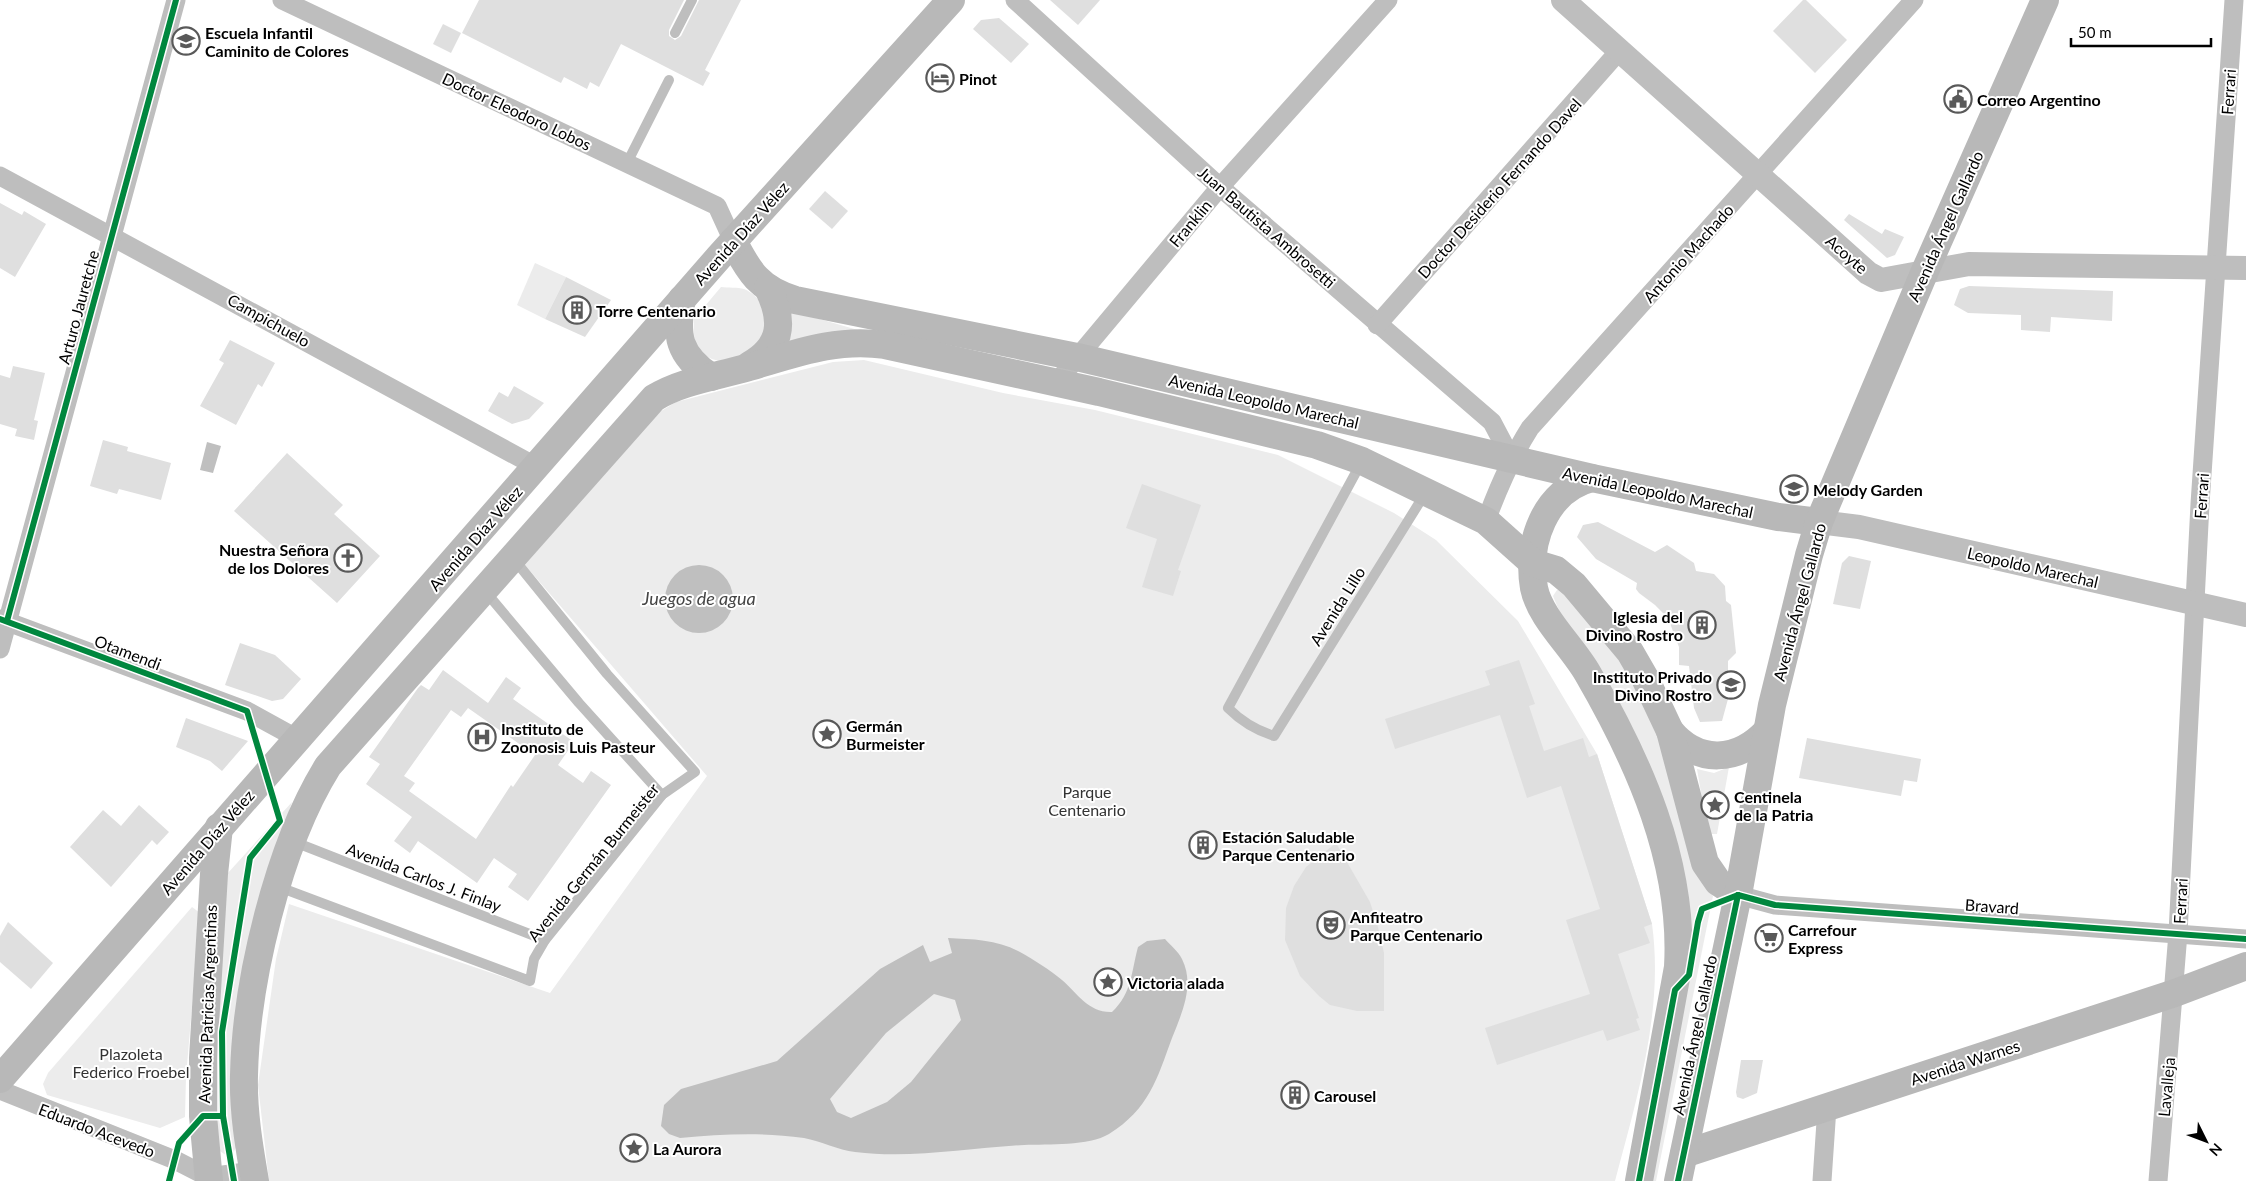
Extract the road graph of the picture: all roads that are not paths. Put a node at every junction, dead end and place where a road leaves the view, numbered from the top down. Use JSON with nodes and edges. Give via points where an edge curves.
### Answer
{"nodes":[{"id":1,"x":176,"y":0,"type":"edge"},
{"id":2,"x":282,"y":0,"type":"edge"},
{"id":3,"x":692,"y":0,"type":"edge"},
{"id":4,"x":952,"y":0,"type":"edge"},
{"id":5,"x":1015,"y":0,"type":"edge"},
{"id":6,"x":1388,"y":0,"type":"edge"},
{"id":7,"x":1563,"y":0,"type":"edge"},
{"id":8,"x":1914,"y":0,"type":"edge"},
{"id":9,"x":2045,"y":0,"type":"edge"},
{"id":10,"x":2234,"y":0,"type":"edge"},
{"id":11,"x":675,"y":33,"type":"dead end"},
{"id":12,"x":1620,"y":50,"type":"junction"},
{"id":13,"x":668,"y":80,"type":"dead end"},
{"id":14,"x":627,"y":163,"type":"junction"},
{"id":15,"x":0,"y":176,"type":"edge"},
{"id":16,"x":1758,"y":176,"type":"junction"},
{"id":17,"x":1220,"y":187,"type":"junction"},
{"id":18,"x":112,"y":235,"type":"junction"},
{"id":19,"x":733,"y":241,"type":"junction"},
{"id":20,"x":2217,"y":266,"type":"junction"},
{"id":21,"x":2246,"y":268,"type":"edge"},
{"id":22,"x":1924,"y":271,"type":"junction"},
{"id":23,"x":768,"y":288,"type":"junction"},
{"id":24,"x":682,"y":299,"type":"junction"},
{"id":25,"x":1377,"y":325,"type":"junction"},
{"id":26,"x":1077,"y":357,"type":"junction"},
{"id":27,"x":742,"y":369,"type":"junction"},
{"id":28,"x":711,"y":377,"type":"junction"},
{"id":29,"x":1056,"y":383,"type":"junction"},
{"id":30,"x":1512,"y":458,"type":"junction"},
{"id":31,"x":1362,"y":461,"type":"junction"},
{"id":32,"x":537,"y":467,"type":"junction"},
{"id":33,"x":592,"y":467,"type":"junction"},
{"id":34,"x":1592,"y":478,"type":"junction"},
{"id":35,"x":1427,"y":492,"type":"junction"},
{"id":36,"x":1486,"y":521,"type":"junction"},
{"id":37,"x":1819,"y":522,"type":"junction"},
{"id":38,"x":512,"y":557,"type":"junction"},
{"id":39,"x":1533,"y":563,"type":"junction"},
{"id":40,"x":484,"y":590,"type":"junction"},
{"id":41,"x":2195,"y":604,"type":"junction"},
{"id":42,"x":2246,"y":614,"type":"edge"},
{"id":43,"x":4,"y":620,"type":"edge"},
{"id":44,"x":0,"y":649,"type":"edge"},
{"id":45,"x":1670,"y":730,"type":"junction"},
{"id":46,"x":1767,"y":731,"type":"junction"},
{"id":47,"x":298,"y":739,"type":"junction"},
{"id":48,"x":662,"y":795,"type":"junction"},
{"id":49,"x":311,"y":798,"type":"junction"},
{"id":50,"x":219,"y":827,"type":"junction"},
{"id":51,"x":292,"y":841,"type":"junction"},
{"id":52,"x":278,"y":886,"type":"junction"},
{"id":53,"x":1738,"y":895,"type":"junction"},
{"id":54,"x":2178,"y":933,"type":"junction"},
{"id":55,"x":2246,"y":939,"type":"edge"},
{"id":56,"x":545,"y":940,"type":"junction"},
{"id":57,"x":2246,"y":966,"type":"edge"},
{"id":58,"x":2174,"y":993,"type":"junction"},
{"id":59,"x":0,"y":1078,"type":"edge"},
{"id":60,"x":0,"y":1090,"type":"edge"},
{"id":61,"x":1827,"y":1108,"type":"junction"},
{"id":62,"x":1684,"y":1154,"type":"junction"},
{"id":63,"x":254,"y":1176,"type":"edge"},
{"id":64,"x":207,"y":1180,"type":"edge"},
{"id":65,"x":1639,"y":1181,"type":"edge"},
{"id":66,"x":1678,"y":1181,"type":"edge"},
{"id":67,"x":1822,"y":1181,"type":"edge"},
{"id":68,"x":2158,"y":1181,"type":"edge"}],
"edges":[{"from":1,"to":18,"type":"street","name":"Arturo Jauretche"},
{"from":2,"to":14,"type":"street","name":"Doctor Eleodoro Lobos"},
{"from":3,"to":11,"type":"lane"},
{"from":4,"to":19,"type":"main road","name":"Avenida Díaz Vélez"},
{"from":5,"to":17,"type":"street","name":"Juan Bautista Ambrosetti"},
{"from":6,"to":17,"type":"street","name":"Franklin"},
{"from":7,"to":12,"type":"street","name":"Acoyte"},
{"from":8,"to":16,"type":"street","name":"Antonio Machado"},
{"from":9,"to":22,"type":"main road","name":"Avenida Ángel Gallardo"},
{"from":10,"to":20,"type":"street","name":"Ferrari"},
{"from":12,"to":16,"type":"street","name":"Acoyte"},
{"from":12,"to":25,"type":"street","name":"Doctor Desiderio Fernando Davel"},
{"from":13,"to":14,"type":"lane"},
{"from":14,"to":19,"type":"street","name":"Doctor Eleodoro Lobos","via":[[717,206]]},
{"from":15,"to":18,"type":"street","name":"Campichuelo"},
{"from":16,"to":22,"type":"street","name":"Acoyte","via":[[1880,280]]},
{"from":16,"to":30,"type":"street","name":"Antonio Machado","via":[[1530,428]]},
{"from":17,"to":25,"type":"street","name":"Juan Bautista Ambrosetti"},
{"from":17,"to":26,"type":"street","name":"Franklin"},
{"from":18,"to":32,"type":"street","name":"Campichuelo"},
{"from":18,"to":43,"type":"street","name":"Arturo Jauretche"},
{"from":19,"to":23,"type":"main road","name":"Avenida Leopoldo Marechal","via":[[752,274]]},
{"from":19,"to":24,"type":"main road","name":"Avenida Díaz Vélez"},
{"from":20,"to":21,"type":"street","name":"Acoyte"},
{"from":20,"to":22,"type":"street","name":"Acoyte","via":[[1969,264]]},
{"from":20,"to":41,"type":"street","name":"Ferrari"},
{"from":22,"to":37,"type":"main road","name":"Avenida Ángel Gallardo"},
{"from":23,"to":26,"type":"main road","name":"Avenida Leopoldo Marechal","via":[[812,304]]},
{"from":23,"to":27,"type":"main road","via":[[778,317],[775,338],[765,354]]},
{"from":24,"to":28,"type":"main road","via":[[678,320],[680,340],[689,359]]},
{"from":24,"to":32,"type":"main road","name":"Avenida Díaz Vélez"},
{"from":25,"to":30,"type":"street","name":"Juan Bautista Ambrosetti","via":[[1492,422]]},
{"from":26,"to":29,"type":"street","name":"Franklin"},
{"from":26,"to":30,"type":"main road","name":"Avenida Leopoldo Marechal"},
{"from":27,"to":28,"type":"main road","name":"Avenida Leopoldo Marechal"},
{"from":27,"to":29,"type":"main road","name":"Avenida Leopoldo Marechal","via":[[805,350],[849,342],[885,345]]},
{"from":28,"to":33,"type":"main road","via":[[654,398]]},
{"from":29,"to":31,"type":"main road","name":"Avenida Leopoldo Marechal","via":[[1291,438]]},
{"from":30,"to":34,"type":"main road","name":"Avenida Leopoldo Marechal"},
{"from":30,"to":36,"type":"street","name":"Antonio Machado"},
{"from":31,"to":35,"type":"main road","name":"Avenida Leopoldo Marechal"},
{"from":31,"to":35,"type":"lane","name":"Avenida Lillo","via":[[1228,708],[1250,727],[1274,736]]},
{"from":32,"to":33,"type":"main road"},
{"from":32,"to":47,"type":"main road","name":"Avenida Díaz Vélez"},
{"from":33,"to":38,"type":"main road"},
{"from":34,"to":37,"type":"main road","name":"Avenida Leopoldo Marechal","via":[[1778,517]]},
{"from":34,"to":39,"type":"main road","via":[[1577,482],[1551,504],[1539,528]]},
{"from":35,"to":36,"type":"main road","name":"Avenida Leopoldo Marechal"},
{"from":36,"to":39,"type":"main road"},
{"from":37,"to":41,"type":"street","name":"Leopoldo Marechal","via":[[1859,527]]},
{"from":37,"to":46,"type":"main road","name":"Avenida Ángel Gallardo"},
{"from":38,"to":40,"type":"main road"},
{"from":38,"to":48,"type":"lane","name":"Avenida Germán Burmeister","via":[[606,674],[695,772]]},
{"from":39,"to":45,"type":"main road","via":[[1556,570],[1608,624],[1630,652]]},
{"from":39,"to":65,"type":"main road","via":[[1534,588],[1542,609],[1587,672],[1624,740],[1654,816],[1673,883],[1679,936],[1678,966]]},
{"from":40,"to":48,"type":"lane"},
{"from":40,"to":49,"type":"main road","via":[[342,749],[328,766]]},
{"from":41,"to":42,"type":"street","name":"Leopoldo Marechal"},
{"from":41,"to":54,"type":"street","name":"Ferrari"},
{"from":43,"to":44,"type":"street","name":"Arturo Jauretche"},
{"from":43,"to":47,"type":"street","name":"Otamendi","via":[[247,711]]},
{"from":45,"to":46,"type":"main road","via":[[1690,748],[1716,756],[1746,749]]},
{"from":45,"to":53,"type":"main road","via":[[1706,863],[1718,882]]},
{"from":46,"to":53,"type":"main road","name":"Avenida Ángel Gallardo"},
{"from":47,"to":49,"type":"main road","via":[[309,749],[315,762],[316,777]]},
{"from":47,"to":50,"type":"main road","name":"Avenida Díaz Vélez"},
{"from":48,"to":56,"type":"lane","name":"Avenida Germán Burmeister"},
{"from":49,"to":51,"type":"main road"},
{"from":50,"to":59,"type":"main road","name":"Avenida Díaz Vélez"},
{"from":50,"to":64,"type":"main road","name":"Avenida Patricias Argentinas","via":[[203,1058]]},
{"from":51,"to":52,"type":"main road"},
{"from":51,"to":56,"type":"lane","name":"Avenida Carlos J. Finlay"},
{"from":52,"to":56,"type":"lane","name":"Avenida Germán Burmeister","via":[[530,981],[534,959]]},
{"from":52,"to":63,"type":"main road","via":[[264,932],[246,1024],[245,1115]]},
{"from":53,"to":54,"type":"street","name":"Bravard","via":[[1775,905]]},
{"from":53,"to":62,"type":"main road","name":"Avenida Ángel Gallardo"},
{"from":54,"to":55,"type":"street","name":"Bravard"},
{"from":54,"to":58,"type":"street","name":"Ferrari"},
{"from":57,"to":58,"type":"main road","name":"Avenida Warnes"},
{"from":58,"to":61,"type":"main road","name":"Avenida Warnes"},
{"from":58,"to":68,"type":"street","name":"Lavalleja"},
{"from":60,"to":64,"type":"street","name":"Eduardo Acevedo","via":[[175,1160]]},
{"from":61,"to":62,"type":"main road","name":"Avenida Warnes"},
{"from":61,"to":67,"type":"street"},
{"from":62,"to":66,"type":"main road","name":"Avenida Ángel Gallardo"},
{"from":63,"to":64,"type":"street"}]}
